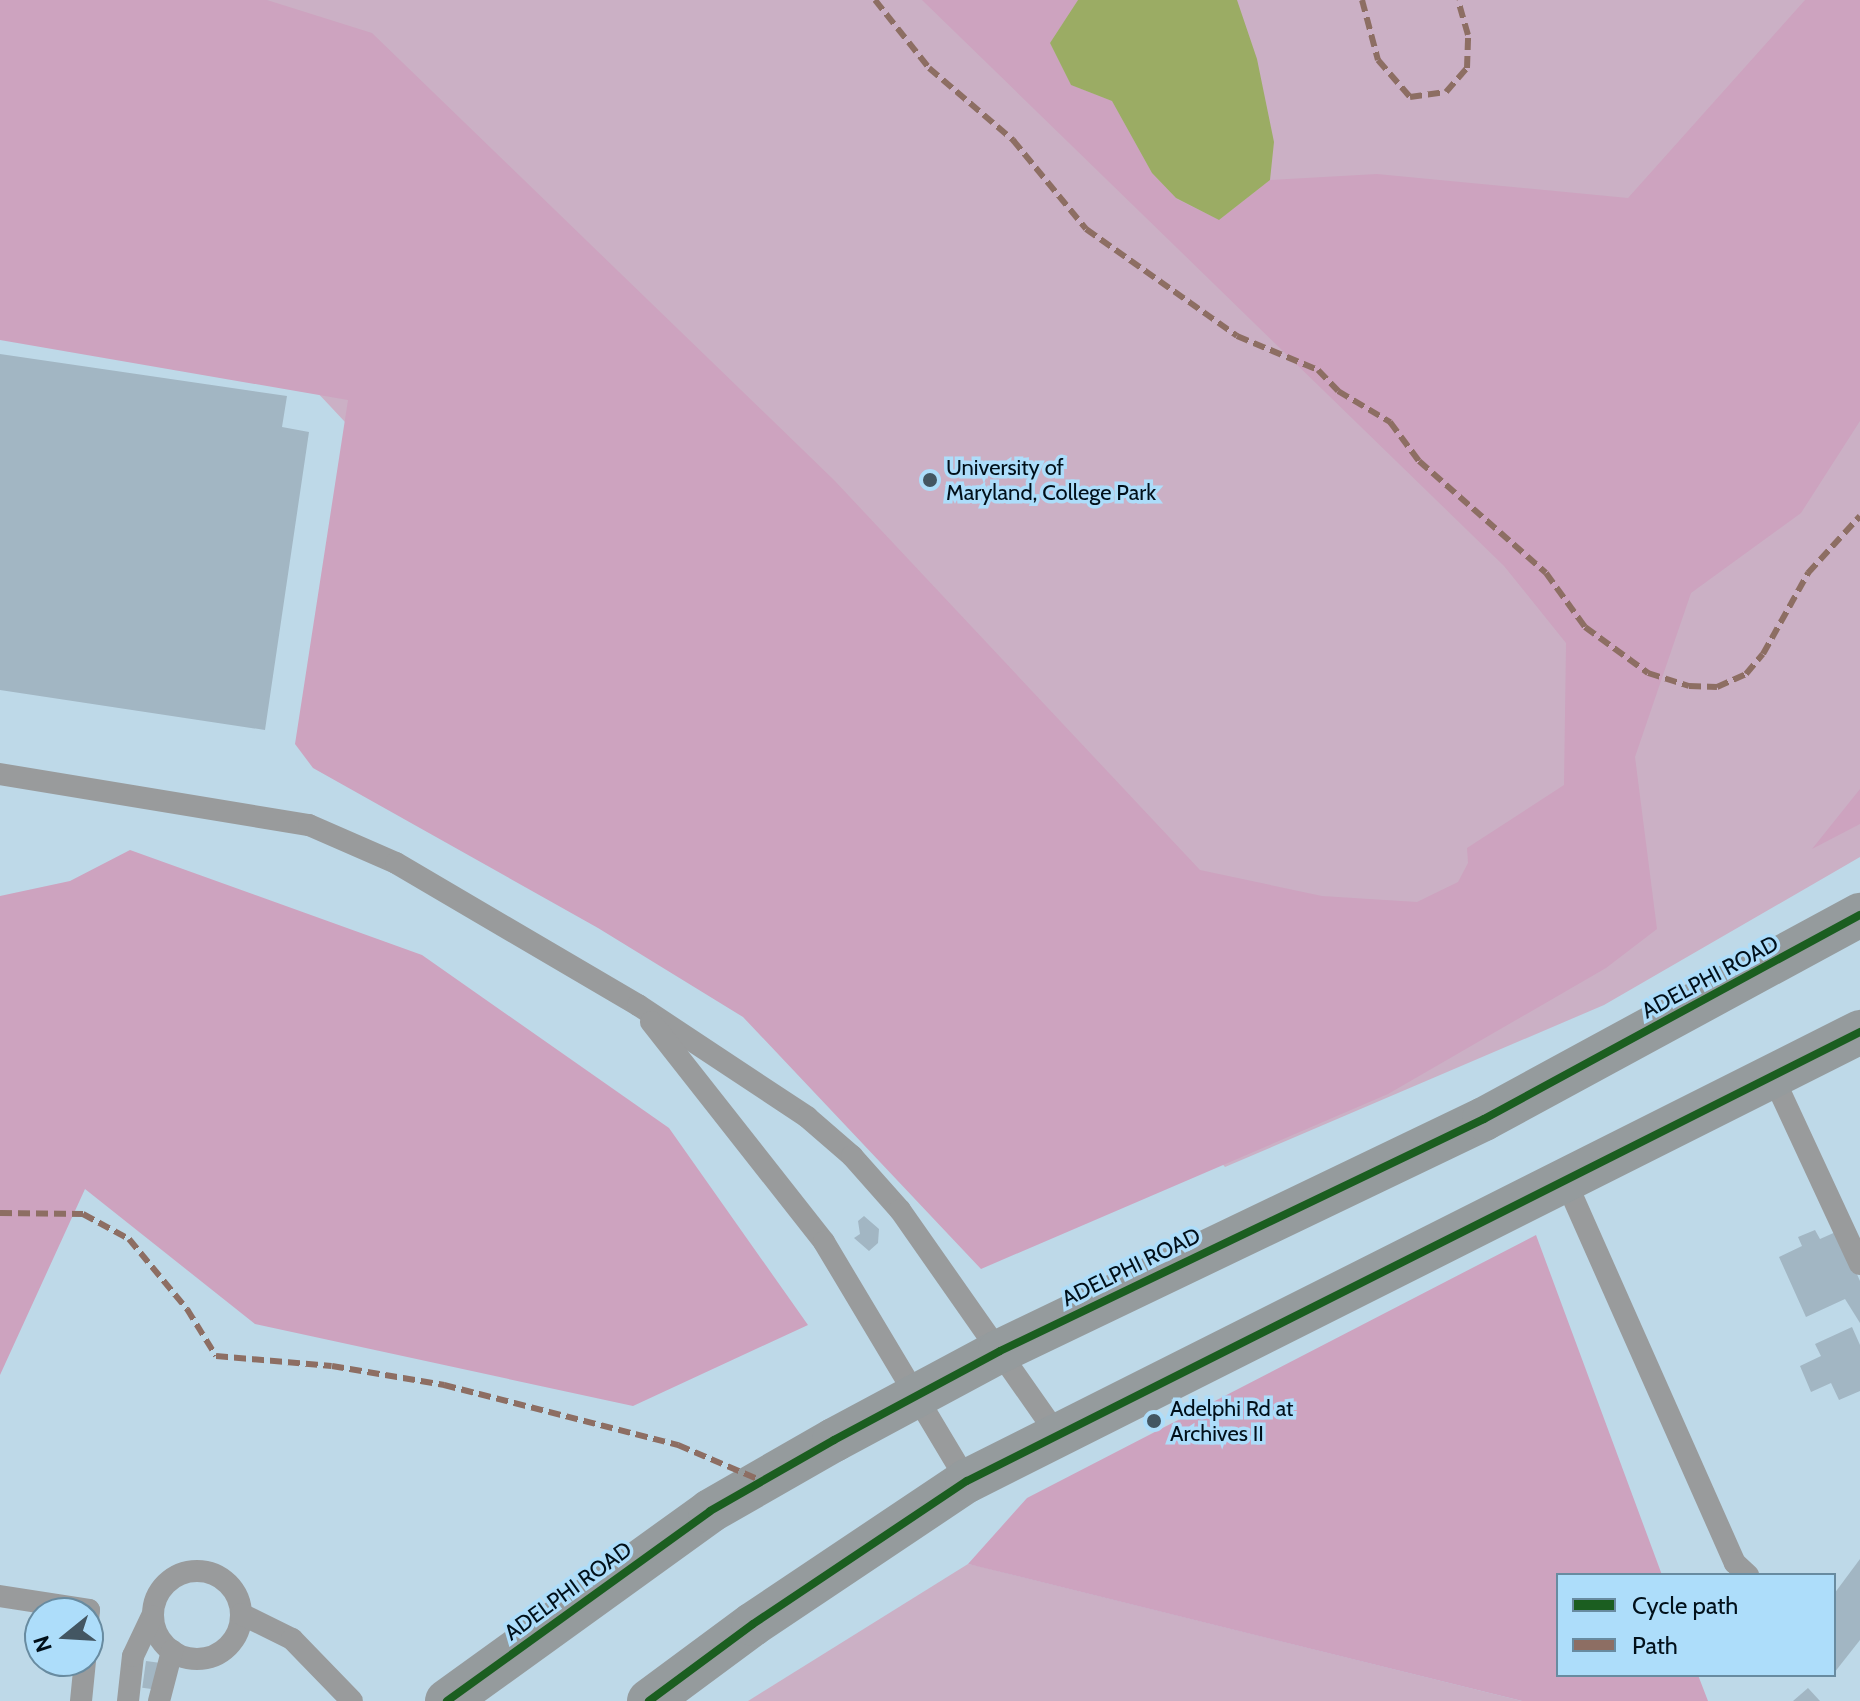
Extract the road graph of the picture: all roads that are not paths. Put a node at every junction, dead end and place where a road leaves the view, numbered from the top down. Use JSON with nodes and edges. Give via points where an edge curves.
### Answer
{"nodes":[{"id":1,"x":0,"y":774,"type":"edge"},
{"id":2,"x":1860,"y":915,"type":"edge"},
{"id":3,"x":638,"y":1005,"type":"junction"},
{"id":4,"x":1860,"y":1032,"type":"edge"},
{"id":5,"x":1773,"y":1077,"type":"junction"},
{"id":6,"x":1566,"y":1182,"type":"junction"},
{"id":7,"x":1860,"y":1264,"type":"edge"},
{"id":8,"x":1000,"y":1351,"type":"junction"},
{"id":9,"x":920,"y":1397,"type":"junction"},
{"id":10,"x":1059,"y":1437,"type":"junction"},
{"id":11,"x":967,"y":1481,"type":"junction"},
{"id":12,"x":1746,"y":1573,"type":"edge"},
{"id":13,"x":0,"y":1596,"type":"edge"},
{"id":14,"x":24,"y":1600,"type":"edge"},
{"id":15,"x":241,"y":1614,"type":"junction"},
{"id":16,"x":152,"y":1616,"type":"junction"},
{"id":17,"x":172,"y":1651,"type":"junction"},
{"id":18,"x":83,"y":1677,"type":"edge"},
{"id":19,"x":81,"y":1701,"type":"edge"},
{"id":20,"x":128,"y":1701,"type":"edge"},
{"id":21,"x":159,"y":1701,"type":"edge"},
{"id":22,"x":352,"y":1701,"type":"edge"},
{"id":23,"x":447,"y":1701,"type":"edge"},
{"id":24,"x":649,"y":1701,"type":"edge"}],
"edges":[{"from":1,"to":3,"type":"lane","via":[[309,825],[396,863]]},
{"from":2,"to":8,"type":"main road","name":"ADELPHI ROAD","via":[[1484,1119]]},
{"from":3,"to":8,"type":"lane","via":[[784,1101],[852,1156],[900,1210]]},
{"from":3,"to":9,"type":"lane","via":[[824,1242]]},
{"from":4,"to":5,"type":"main road"},
{"from":5,"to":6,"type":"main road"},
{"from":5,"to":7,"type":"lane"},
{"from":6,"to":10,"type":"main road"},
{"from":6,"to":12,"type":"lane","via":[[1735,1563]]},
{"from":8,"to":9,"type":"main road","name":"ADELPHI ROAD"},
{"from":8,"to":10,"type":"lane"},
{"from":9,"to":11,"type":"lane"},
{"from":9,"to":23,"type":"main road","name":"ADELPHI ROAD","via":[[710,1511]]},
{"from":10,"to":11,"type":"main road"},
{"from":11,"to":24,"type":"main road","via":[[753,1624]]},
{"from":13,"to":14,"type":"lane"},
{"from":15,"to":16,"type":"lane","via":[[228,1582],[196,1570],[164,1584]]},
{"from":15,"to":17,"type":"lane","via":[[232,1642],[214,1657],[192,1659]]},
{"from":15,"to":22,"type":"lane","via":[[292,1639]]},
{"from":16,"to":17,"type":"lane","via":[[155,1633]]},
{"from":16,"to":20,"type":"lane","via":[[133,1656]]},
{"from":17,"to":21,"type":"lane"},
{"from":18,"to":19,"type":"lane"}]}
